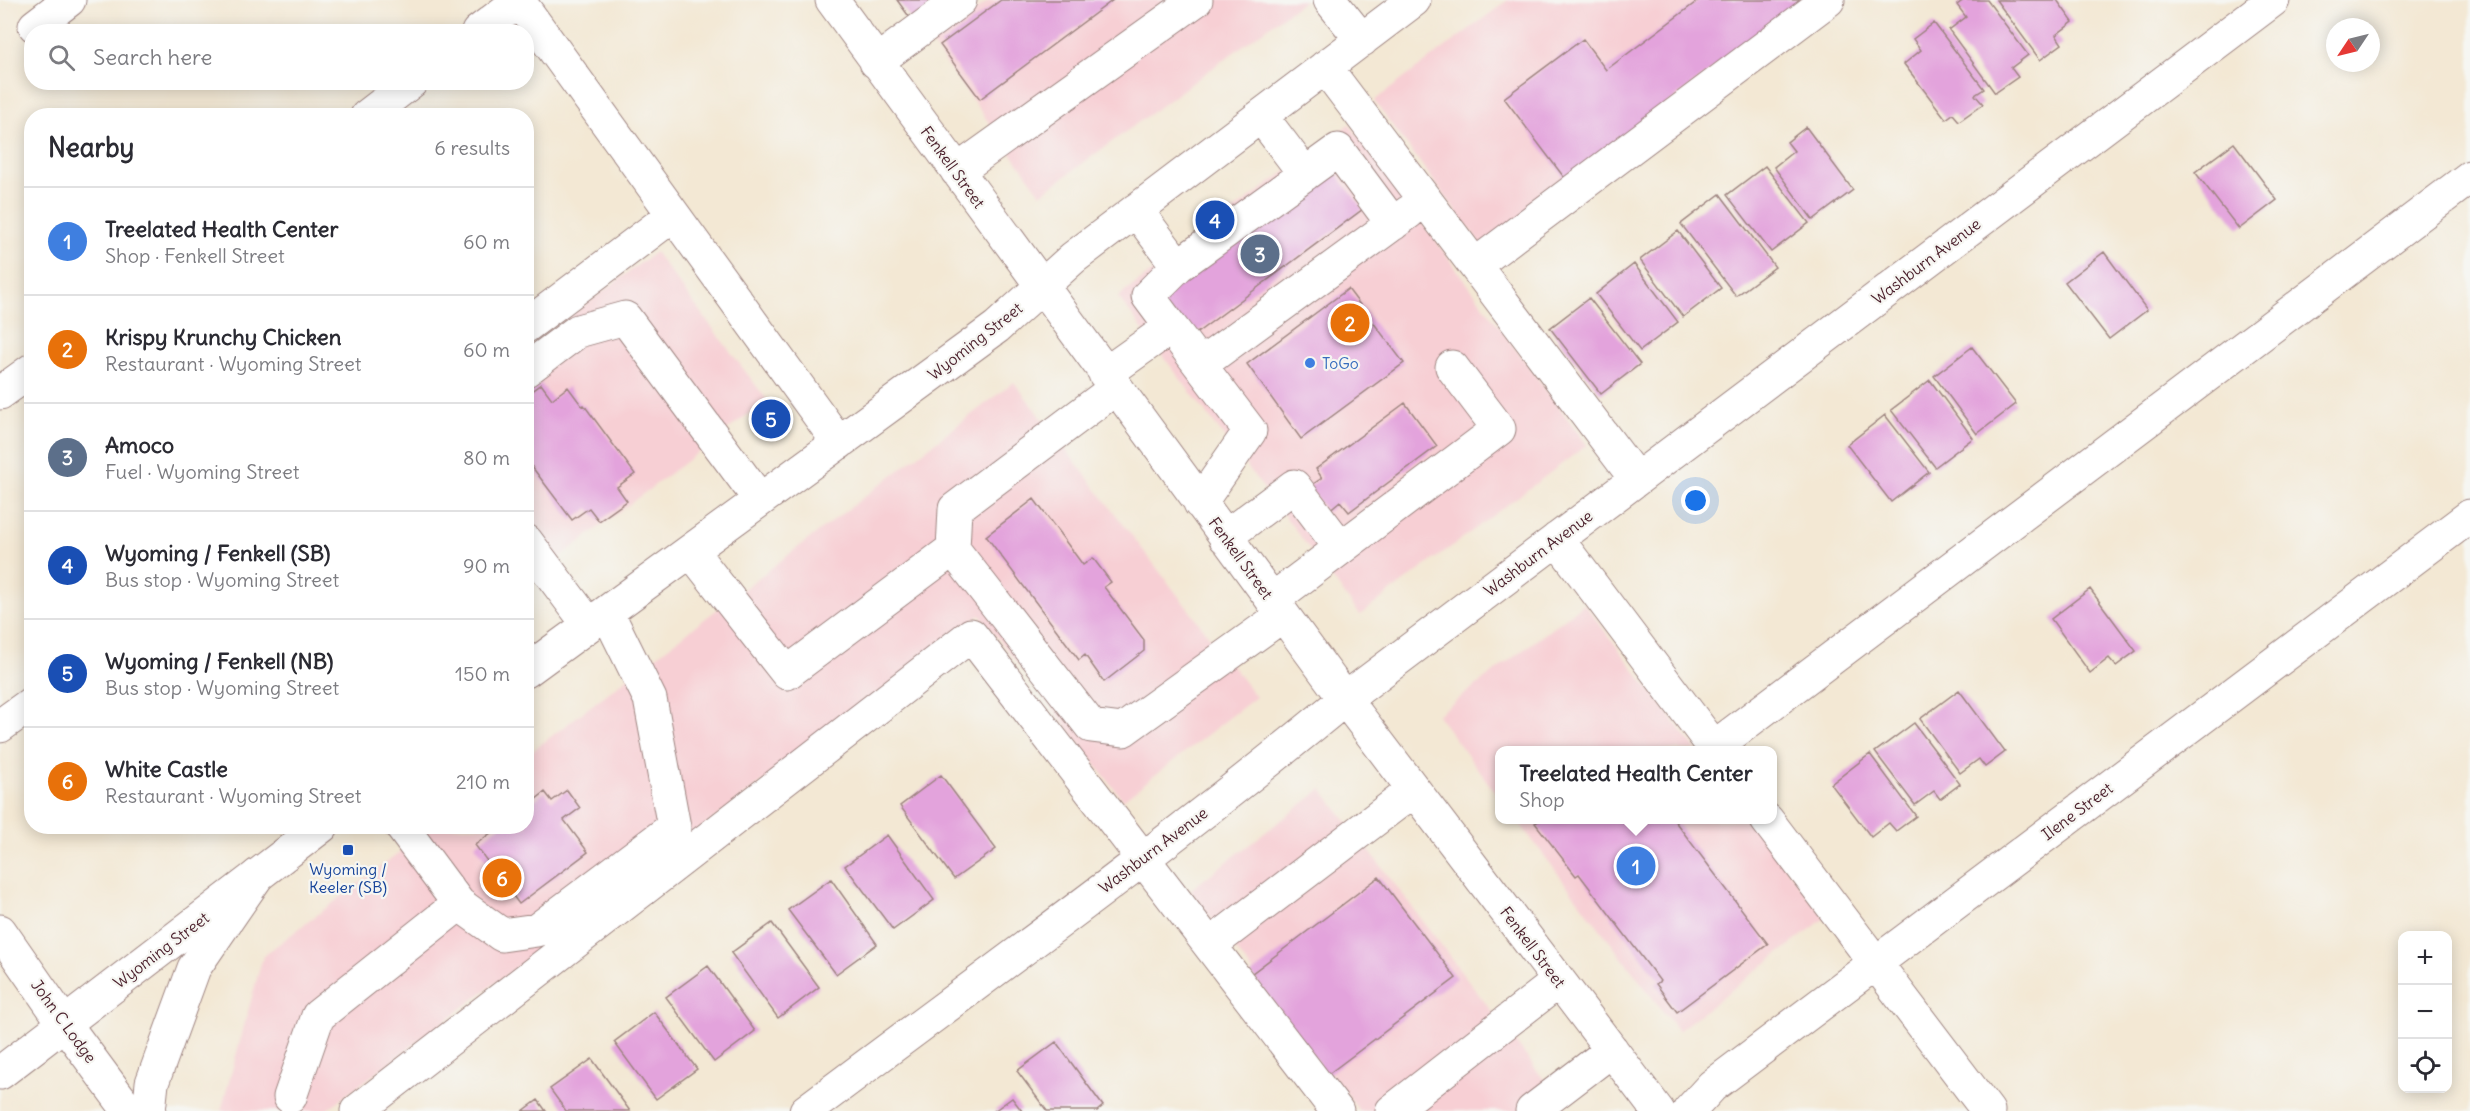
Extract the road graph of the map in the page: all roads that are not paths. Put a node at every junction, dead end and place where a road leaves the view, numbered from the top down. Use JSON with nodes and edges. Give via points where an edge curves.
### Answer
{"nodes":[{"id":1,"x":69,"y":0,"type":"edge"},
{"id":2,"x":519,"y":0,"type":"edge"},
{"id":3,"x":832,"y":0,"type":"edge"},
{"id":4,"x":960,"y":0,"type":"edge"},
{"id":5,"x":1196,"y":0,"type":"edge"},
{"id":6,"x":1330,"y":0,"type":"edge"},
{"id":7,"x":1414,"y":0,"type":"edge"},
{"id":8,"x":1828,"y":0,"type":"edge"},
{"id":9,"x":2273,"y":0,"type":"edge"},
{"id":10,"x":38,"y":24,"type":"edge"},
{"id":11,"x":488,"y":24,"type":"edge"},
{"id":12,"x":1362,"y":40,"type":"junction"},
{"id":13,"x":876,"y":62,"type":"junction"},
{"id":14,"x":1325,"y":67,"type":"junction"},
{"id":15,"x":401,"y":90,"type":"edge"},
{"id":16,"x":377,"y":108,"type":"edge"},
{"id":17,"x":1261,"y":116,"type":"junction"},
{"id":18,"x":957,"y":171,"type":"junction"},
{"id":19,"x":1305,"y":174,"type":"junction"},
{"id":20,"x":2470,"y":177,"type":"edge"},
{"id":21,"x":1425,"y":200,"type":"junction"},
{"id":22,"x":1136,"y":210,"type":"junction"},
{"id":23,"x":673,"y":215,"type":"junction"},
{"id":24,"x":1393,"y":224,"type":"junction"},
{"id":25,"x":1475,"y":265,"type":"junction"},
{"id":26,"x":1178,"y":266,"type":"junction"},
{"id":27,"x":1041,"y":288,"type":"junction"},
{"id":28,"x":534,"y":320,"type":"edge"},
{"id":29,"x":1171,"y":327,"type":"junction"},
{"id":30,"x":534,"y":363,"type":"edge"},
{"id":31,"x":1200,"y":366,"type":"junction"},
{"id":32,"x":1452,"y":367,"type":"dead end"},
{"id":33,"x":24,"y":376,"type":"edge"},
{"id":34,"x":1110,"y":381,"type":"junction"},
{"id":35,"x":0,"y":393,"type":"edge"},
{"id":36,"x":838,"y":443,"type":"junction"},
{"id":37,"x":1636,"y":479,"type":"junction"},
{"id":38,"x":760,"y":500,"type":"junction"},
{"id":39,"x":1200,"y":503,"type":"junction"},
{"id":40,"x":2470,"y":516,"type":"edge"},
{"id":41,"x":1225,"y":537,"type":"junction"},
{"id":42,"x":1557,"y":539,"type":"junction"},
{"id":43,"x":1341,"y":548,"type":"junction"},
{"id":44,"x":953,"y":549,"type":"junction"},
{"id":45,"x":534,"y":550,"type":"edge"},
{"id":46,"x":691,"y":550,"type":"junction"},
{"id":47,"x":1277,"y":608,"type":"junction"},
{"id":48,"x":598,"y":619,"type":"junction"},
{"id":49,"x":534,"y":665,"type":"edge"},
{"id":50,"x":1345,"y":699,"type":"junction"},
{"id":51,"x":24,"y":709,"type":"edge"},
{"id":52,"x":0,"y":726,"type":"edge"},
{"id":53,"x":1712,"y":746,"type":"edge"},
{"id":54,"x":1718,"y":746,"type":"edge"},
{"id":55,"x":1414,"y":790,"type":"junction"},
{"id":56,"x":1771,"y":824,"type":"edge"},
{"id":57,"x":311,"y":834,"type":"edge"},
{"id":58,"x":407,"y":834,"type":"edge"},
{"id":59,"x":1143,"y":858,"type":"junction"},
{"id":60,"x":258,"y":875,"type":"junction"},
{"id":61,"x":459,"y":904,"type":"junction"},
{"id":62,"x":0,"y":931,"type":"edge"},
{"id":63,"x":1210,"y":945,"type":"junction"},
{"id":64,"x":1875,"y":962,"type":"junction"},
{"id":65,"x":1559,"y":981,"type":"junction"},
{"id":66,"x":64,"y":1023,"type":"junction"},
{"id":67,"x":1612,"y":1050,"type":"junction"},
{"id":68,"x":0,"y":1073,"type":"edge"},
{"id":69,"x":290,"y":1097,"type":"dead end"},
{"id":70,"x":129,"y":1111,"type":"edge"},
{"id":71,"x":148,"y":1111,"type":"edge"},
{"id":72,"x":357,"y":1111,"type":"edge"},
{"id":73,"x":806,"y":1111,"type":"edge"},
{"id":74,"x":1337,"y":1111,"type":"edge"},
{"id":75,"x":1392,"y":1111,"type":"edge"},
{"id":76,"x":1532,"y":1111,"type":"edge"},
{"id":77,"x":1658,"y":1111,"type":"edge"},
{"id":78,"x":1689,"y":1111,"type":"edge"},
{"id":79,"x":1988,"y":1111,"type":"edge"}],
"edges":[{"from":1,"to":10,"type":"street"},
{"from":2,"to":11,"type":"street"},
{"from":2,"to":23,"type":"street"},
{"from":3,"to":13,"type":"street","name":"Fenkell Street"},
{"from":4,"to":13,"type":"street"},
{"from":5,"to":18,"type":"street"},
{"from":6,"to":12,"type":"street"},
{"from":7,"to":12,"type":"street","name":"Wyoming Street"},
{"from":8,"to":25,"type":"street"},
{"from":9,"to":37,"type":"street","name":"Washburn Avenue"},
{"from":12,"to":14,"type":"street","name":"Wyoming Street"},
{"from":13,"to":18,"type":"street","name":"Fenkell Street"},
{"from":14,"to":17,"type":"street","name":"Wyoming Street"},
{"from":14,"to":21,"type":"street"},
{"from":15,"to":16,"type":"street"},
{"from":17,"to":19,"type":"street"},
{"from":17,"to":22,"type":"street","name":"Wyoming Street"},
{"from":18,"to":27,"type":"street","name":"Fenkell Street"},
{"from":19,"to":24,"type":"street","via":[[1338,150]]},
{"from":19,"to":26,"type":"street"},
{"from":20,"to":54,"type":"street"},
{"from":21,"to":24,"type":"street"},
{"from":21,"to":25,"type":"street"},
{"from":22,"to":26,"type":"street"},
{"from":22,"to":27,"type":"street","name":"Wyoming Street"},
{"from":23,"to":28,"type":"street"},
{"from":23,"to":36,"type":"street"},
{"from":24,"to":31,"type":"street"},
{"from":25,"to":37,"type":"street"},
{"from":26,"to":29,"type":"street","via":[[1148,296]]},
{"from":27,"to":34,"type":"street","name":"Fenkell Street"},
{"from":27,"to":36,"type":"street","name":"Wyoming Street","via":[[997,327]]},
{"from":29,"to":31,"type":"street"},
{"from":29,"to":34,"type":"street"},
{"from":30,"to":38,"type":"street","via":[[578,331],[625,318]]},
{"from":31,"to":39,"type":"street","via":[[1250,431]]},
{"from":32,"to":43,"type":"street","via":[[1500,429]]},
{"from":33,"to":35,"type":"street"},
{"from":34,"to":39,"type":"street","name":"Fenkell Street"},
{"from":34,"to":44,"type":"street","via":[[955,509]]},
{"from":36,"to":38,"type":"street","name":"Wyoming Street"},
{"from":37,"to":42,"type":"street","name":"Washburn Avenue"},
{"from":38,"to":46,"type":"street","name":"Wyoming Street"},
{"from":39,"to":41,"type":"street","name":"Fenkell Street"},
{"from":40,"to":64,"type":"street","name":"Ilene Street"},
{"from":41,"to":43,"type":"street","via":[[1294,486]]},
{"from":41,"to":47,"type":"street","name":"Fenkell Street"},
{"from":42,"to":50,"type":"street","name":"Washburn Avenue"},
{"from":42,"to":53,"type":"street"},
{"from":43,"to":47,"type":"street"},
{"from":44,"to":46,"type":"street","via":[[787,673]]},
{"from":44,"to":47,"type":"street","via":[[1091,726],[1123,730]]},
{"from":45,"to":48,"type":"street"},
{"from":46,"to":48,"type":"street","name":"Wyoming Street"},
{"from":47,"to":50,"type":"street","name":"Fenkell Street"},
{"from":48,"to":49,"type":"street","name":"Wyoming Street"},
{"from":48,"to":61,"type":"street","via":[[650,699],[674,827],[537,930],[502,935]]},
{"from":50,"to":55,"type":"street","name":"Fenkell Street"},
{"from":50,"to":59,"type":"street","name":"Washburn Avenue"},
{"from":51,"to":52,"type":"street"},
{"from":55,"to":63,"type":"street"},
{"from":55,"to":65,"type":"street","name":"Fenkell Street"},
{"from":56,"to":64,"type":"street"},
{"from":57,"to":60,"type":"street","name":"Wyoming Street"},
{"from":58,"to":61,"type":"street"},
{"from":59,"to":63,"type":"street"},
{"from":59,"to":72,"type":"street","via":[[971,635]]},
{"from":59,"to":73,"type":"street","name":"Washburn Avenue"},
{"from":60,"to":66,"type":"street","name":"Wyoming Street"},
{"from":60,"to":71,"type":"street","via":[[194,968],[152,1083]]},
{"from":61,"to":69,"type":"street","via":[[318,1016]]},
{"from":62,"to":66,"type":"street","name":"John C Lodge"},
{"from":63,"to":74,"type":"street"},
{"from":64,"to":78,"type":"street","name":"Ilene Street","via":[[1712,1086]]},
{"from":64,"to":79,"type":"street"},
{"from":65,"to":67,"type":"street","name":"Fenkell Street"},
{"from":65,"to":75,"type":"street"},
{"from":66,"to":68,"type":"street","name":"Wyoming Street"},
{"from":66,"to":70,"type":"street","name":"John C Lodge"},
{"from":67,"to":76,"type":"street"},
{"from":67,"to":77,"type":"street","name":"Fenkell Street"}]}
